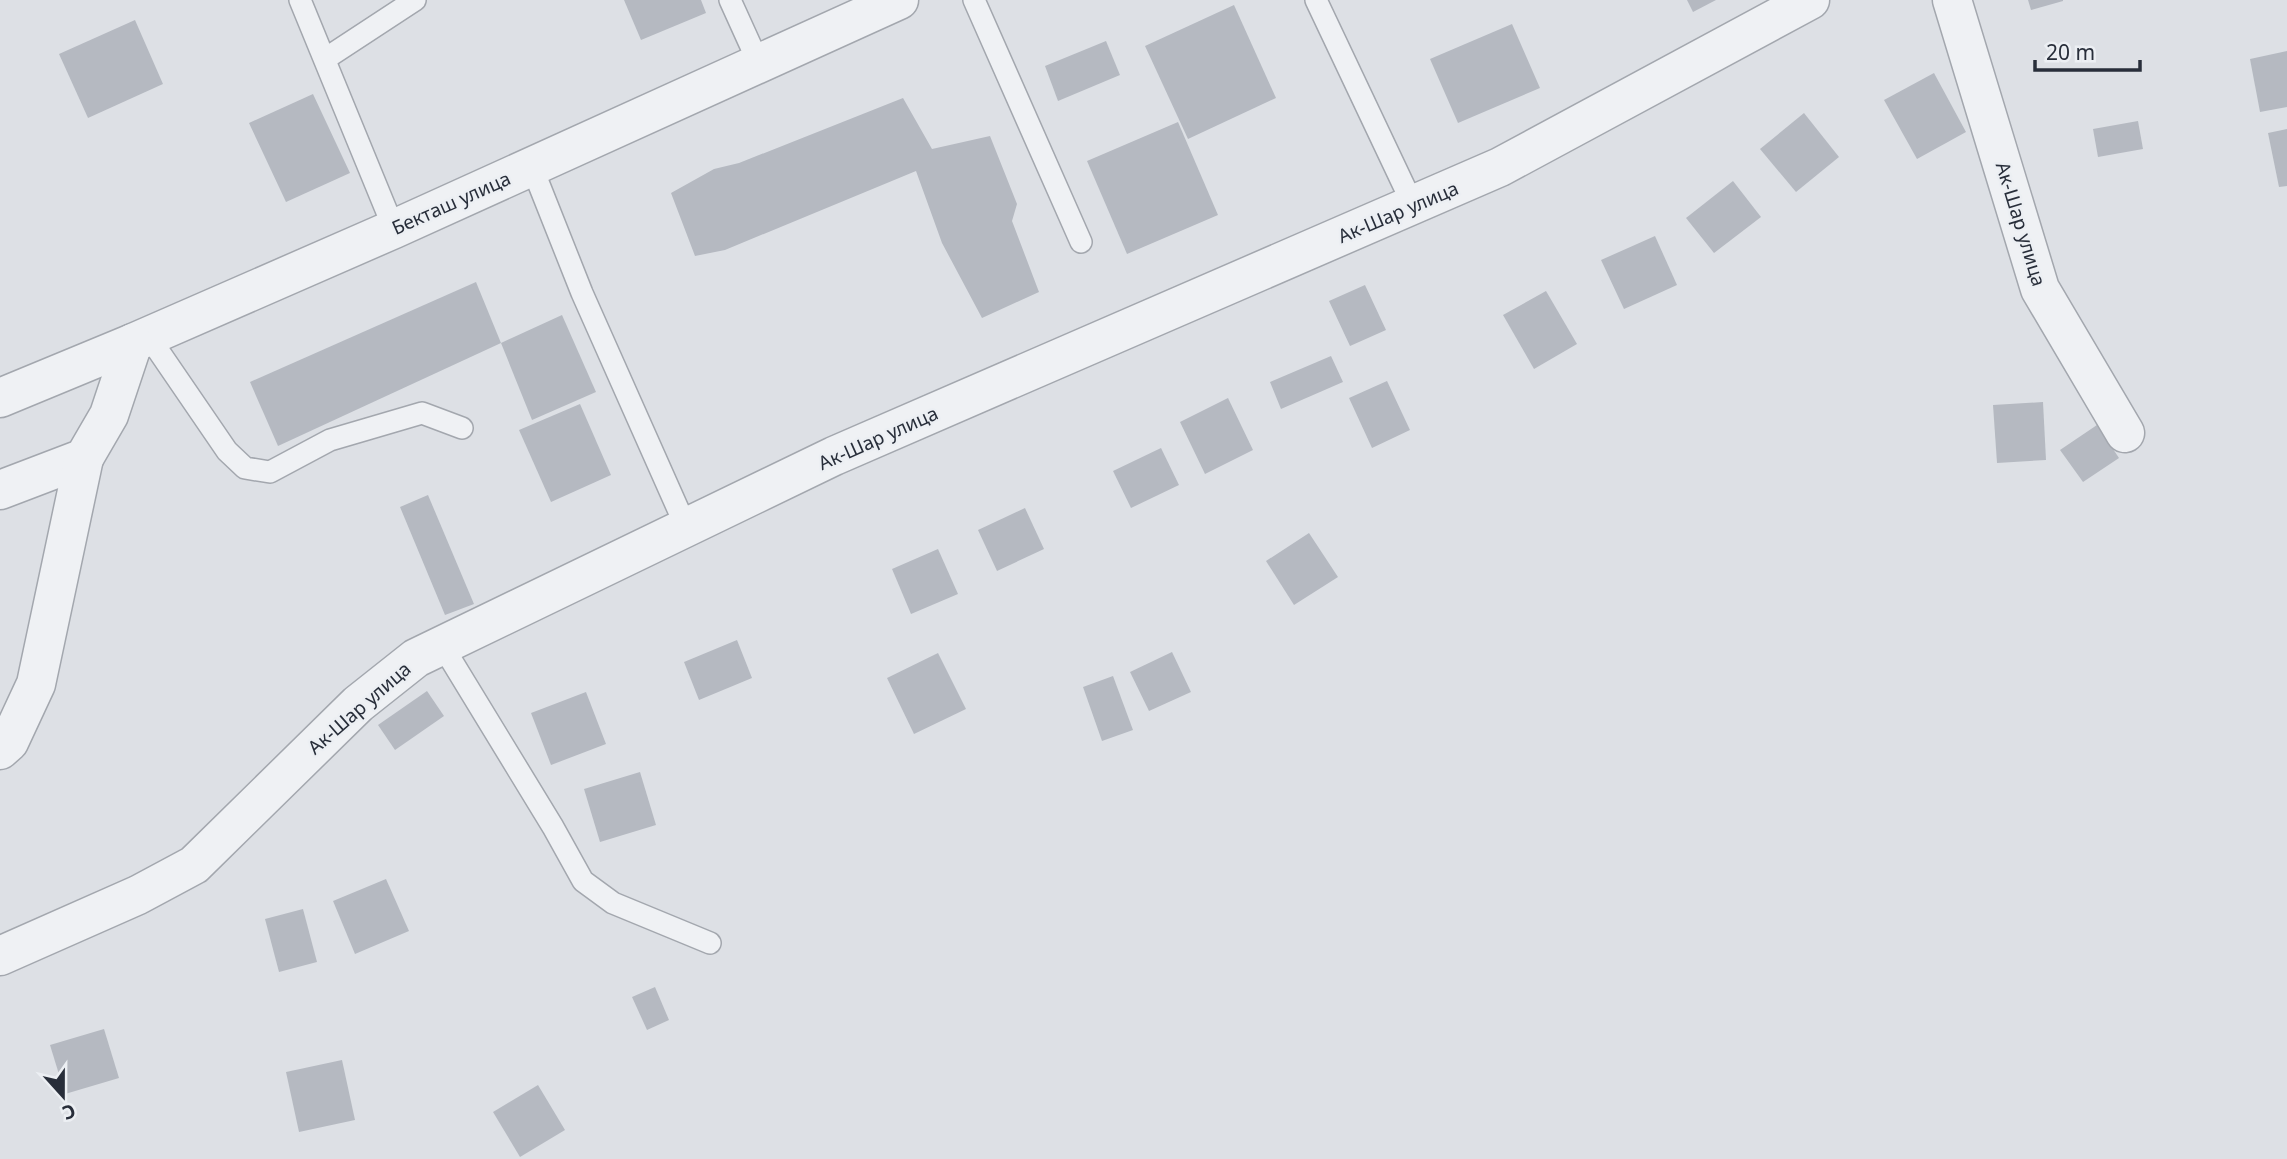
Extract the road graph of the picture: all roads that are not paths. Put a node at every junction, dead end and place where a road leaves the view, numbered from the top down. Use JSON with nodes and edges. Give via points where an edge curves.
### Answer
{"nodes":[{"id":1,"x":300,"y":0,"type":"edge"},
{"id":2,"x":415,"y":0,"type":"edge"},
{"id":3,"x":730,"y":0,"type":"edge"},
{"id":4,"x":899,"y":0,"type":"edge"},
{"id":5,"x":974,"y":0,"type":"edge"},
{"id":6,"x":1316,"y":0,"type":"edge"},
{"id":7,"x":1810,"y":0,"type":"edge"},
{"id":8,"x":1952,"y":0,"type":"edge"},
{"id":9,"x":325,"y":59,"type":"junction"},
{"id":10,"x":759,"y":64,"type":"junction"},
{"id":11,"x":532,"y":167,"type":"junction"},
{"id":12,"x":1413,"y":205,"type":"junction"},
{"id":13,"x":394,"y":229,"type":"junction"},
{"id":14,"x":1081,"y":242,"type":"dead end"},
{"id":15,"x":141,"y":340,"type":"junction"},
{"id":16,"x":0,"y":398,"type":"edge"},
{"id":17,"x":462,"y":428,"type":"dead end"},
{"id":18,"x":2125,"y":433,"type":"dead end"},
{"id":19,"x":84,"y":458,"type":"junction"},
{"id":20,"x":0,"y":489,"type":"edge"},
{"id":21,"x":687,"y":527,"type":"junction"},
{"id":22,"x":442,"y":645,"type":"junction"},
{"id":23,"x":0,"y":750,"type":"edge"},
{"id":24,"x":710,"y":943,"type":"dead end"},
{"id":25,"x":0,"y":956,"type":"edge"}],
"edges":[{"from":1,"to":9,"type":"lane"},
{"from":2,"to":9,"type":"lane"},
{"from":3,"to":10,"type":"lane"},
{"from":4,"to":10,"type":"street","name":"Бекташ улица"},
{"from":5,"to":14,"type":"lane"},
{"from":6,"to":12,"type":"lane"},
{"from":7,"to":12,"type":"street","name":"Ак-Шар улица","via":[[1500,167]]},
{"from":8,"to":18,"type":"street","name":"Ак-Шар улица","via":[[2040,289]]},
{"from":9,"to":13,"type":"lane"},
{"from":10,"to":11,"type":"street","name":"Бекташ улица"},
{"from":11,"to":13,"type":"street","name":"Бекташ улица"},
{"from":11,"to":21,"type":"lane","via":[[582,293]]},
{"from":12,"to":21,"type":"street","name":"Ак-Шар улица","via":[[834,456]]},
{"from":13,"to":15,"type":"street","name":"Бекташ улица"},
{"from":15,"to":16,"type":"street","name":"Бекташ улица"},
{"from":15,"to":17,"type":"lane","via":[[244,468],[271,472],[330,440],[422,413]]},
{"from":15,"to":19,"type":"street","via":[[109,415]]},
{"from":19,"to":20,"type":"street"},
{"from":19,"to":23,"type":"street","via":[[36,684],[9,742]]},
{"from":21,"to":22,"type":"street","name":"Ак-Шар улица"},
{"from":22,"to":24,"type":"lane","via":[[583,881],[613,903]]},
{"from":22,"to":25,"type":"street","name":"Ак-Шар улица","via":[[416,658],[358,704],[194,865]]}]}
